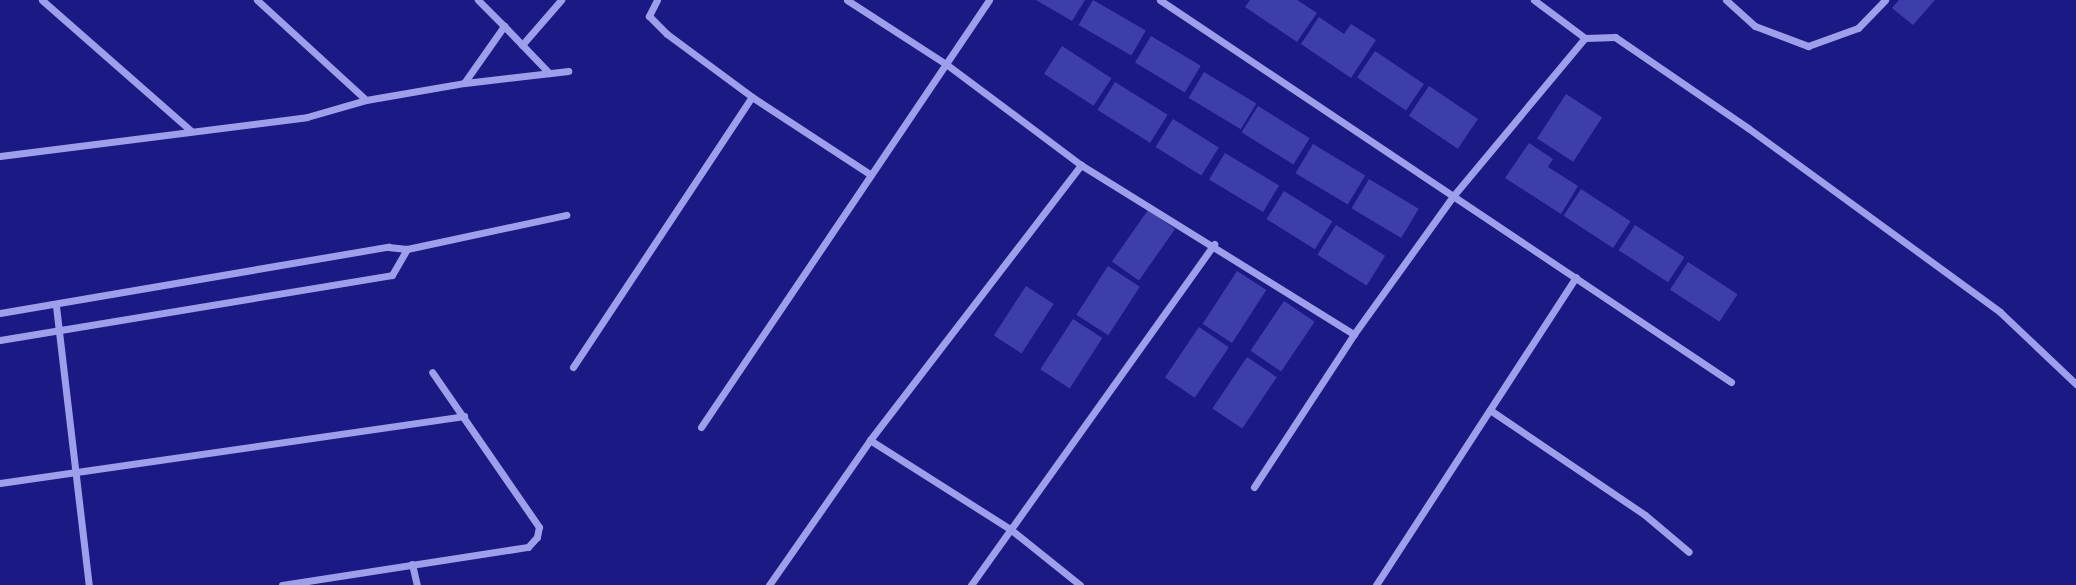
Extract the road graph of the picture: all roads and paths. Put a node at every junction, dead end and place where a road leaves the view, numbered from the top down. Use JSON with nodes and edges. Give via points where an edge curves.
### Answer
{"nodes":[{"id":1,"x":42,"y":0,"type":"edge"},
{"id":2,"x":257,"y":0,"type":"edge"},
{"id":3,"x":478,"y":0,"type":"edge"},
{"id":4,"x":561,"y":0,"type":"edge"},
{"id":5,"x":657,"y":0,"type":"edge"},
{"id":6,"x":847,"y":0,"type":"edge"},
{"id":7,"x":989,"y":0,"type":"edge"},
{"id":8,"x":1160,"y":0,"type":"edge"},
{"id":9,"x":1534,"y":0,"type":"edge"},
{"id":10,"x":1726,"y":0,"type":"edge"},
{"id":11,"x":1885,"y":0,"type":"edge"},
{"id":12,"x":504,"y":26,"type":"junction"},
{"id":13,"x":1585,"y":38,"type":"junction"},
{"id":14,"x":522,"y":45,"type":"junction"},
{"id":15,"x":946,"y":64,"type":"junction"},
{"id":16,"x":568,"y":71,"type":"dead end"},
{"id":17,"x":549,"y":73,"type":"junction"},
{"id":18,"x":464,"y":83,"type":"junction"},
{"id":19,"x":752,"y":97,"type":"junction"},
{"id":20,"x":366,"y":100,"type":"junction"},
{"id":21,"x":191,"y":131,"type":"junction"},
{"id":22,"x":0,"y":156,"type":"edge"},
{"id":23,"x":1081,"y":165,"type":"junction"},
{"id":24,"x":871,"y":175,"type":"junction"},
{"id":25,"x":1454,"y":195,"type":"junction"},
{"id":26,"x":566,"y":215,"type":"dead end"},
{"id":27,"x":1213,"y":244,"type":"junction"},
{"id":28,"x":407,"y":249,"type":"junction"},
{"id":29,"x":1576,"y":277,"type":"junction"},
{"id":30,"x":56,"y":306,"type":"junction"},
{"id":31,"x":0,"y":313,"type":"edge"},
{"id":32,"x":59,"y":333,"type":"junction"},
{"id":33,"x":1354,"y":334,"type":"junction"},
{"id":34,"x":0,"y":340,"type":"edge"},
{"id":35,"x":573,"y":367,"type":"dead end"},
{"id":36,"x":432,"y":372,"type":"dead end"},
{"id":37,"x":1731,"y":382,"type":"dead end"},
{"id":38,"x":2076,"y":384,"type":"edge"},
{"id":39,"x":1490,"y":410,"type":"junction"},
{"id":40,"x":464,"y":416,"type":"junction"},
{"id":41,"x":701,"y":427,"type":"dead end"},
{"id":42,"x":870,"y":440,"type":"junction"},
{"id":43,"x":75,"y":471,"type":"junction"},
{"id":44,"x":0,"y":483,"type":"edge"},
{"id":45,"x":1254,"y":488,"type":"dead end"},
{"id":46,"x":1010,"y":529,"type":"junction"},
{"id":47,"x":1689,"y":552,"type":"dead end"},
{"id":48,"x":412,"y":564,"type":"junction"},
{"id":49,"x":89,"y":585,"type":"edge"},
{"id":50,"x":282,"y":585,"type":"edge"},
{"id":51,"x":416,"y":585,"type":"edge"},
{"id":52,"x":769,"y":585,"type":"edge"},
{"id":53,"x":971,"y":585,"type":"edge"},
{"id":54,"x":1080,"y":585,"type":"edge"},
{"id":55,"x":1376,"y":585,"type":"edge"}],
"edges":[{"from":1,"to":21,"type":"street"},
{"from":2,"to":20,"type":"street"},
{"from":3,"to":12,"type":"street"},
{"from":4,"to":14,"type":"street"},
{"from":5,"to":19,"type":"street","via":[[649,16]]},
{"from":6,"to":15,"type":"street"},
{"from":7,"to":15,"type":"street"},
{"from":8,"to":25,"type":"street"},
{"from":9,"to":13,"type":"street"},
{"from":10,"to":11,"type":"street","via":[[1755,26],[1808,46],[1858,28]]},
{"from":12,"to":14,"type":"street"},
{"from":12,"to":18,"type":"street"},
{"from":13,"to":25,"type":"street"},
{"from":13,"to":38,"type":"street","via":[[1615,37],[1737,120],[2000,312]]},
{"from":14,"to":17,"type":"street"},
{"from":15,"to":23,"type":"street"},
{"from":15,"to":24,"type":"street"},
{"from":16,"to":17,"type":"street"},
{"from":17,"to":18,"type":"street"},
{"from":18,"to":20,"type":"street"},
{"from":19,"to":24,"type":"street"},
{"from":19,"to":35,"type":"street"},
{"from":20,"to":21,"type":"street","via":[[307,117]]},
{"from":21,"to":22,"type":"street"},
{"from":23,"to":27,"type":"street"},
{"from":23,"to":42,"type":"street"},
{"from":24,"to":41,"type":"street"},
{"from":25,"to":29,"type":"street"},
{"from":25,"to":33,"type":"street"},
{"from":26,"to":28,"type":"street"},
{"from":27,"to":33,"type":"street"},
{"from":27,"to":46,"type":"street"},
{"from":28,"to":30,"type":"street","via":[[388,247]]},
{"from":28,"to":32,"type":"street","via":[[392,275]]},
{"from":29,"to":37,"type":"street"},
{"from":29,"to":39,"type":"street"},
{"from":30,"to":31,"type":"street"},
{"from":30,"to":32,"type":"street"},
{"from":32,"to":34,"type":"street"},
{"from":32,"to":43,"type":"street"},
{"from":33,"to":45,"type":"street"},
{"from":36,"to":40,"type":"street"},
{"from":39,"to":47,"type":"street","via":[[1644,515]]},
{"from":39,"to":55,"type":"street"},
{"from":40,"to":43,"type":"street"},
{"from":40,"to":48,"type":"street","via":[[539,527],[537,537],[528,547]]},
{"from":42,"to":46,"type":"street"},
{"from":42,"to":52,"type":"street"},
{"from":43,"to":44,"type":"street"},
{"from":43,"to":49,"type":"street"},
{"from":46,"to":53,"type":"street"},
{"from":46,"to":54,"type":"street"},
{"from":48,"to":50,"type":"street"},
{"from":48,"to":51,"type":"street"}]}
